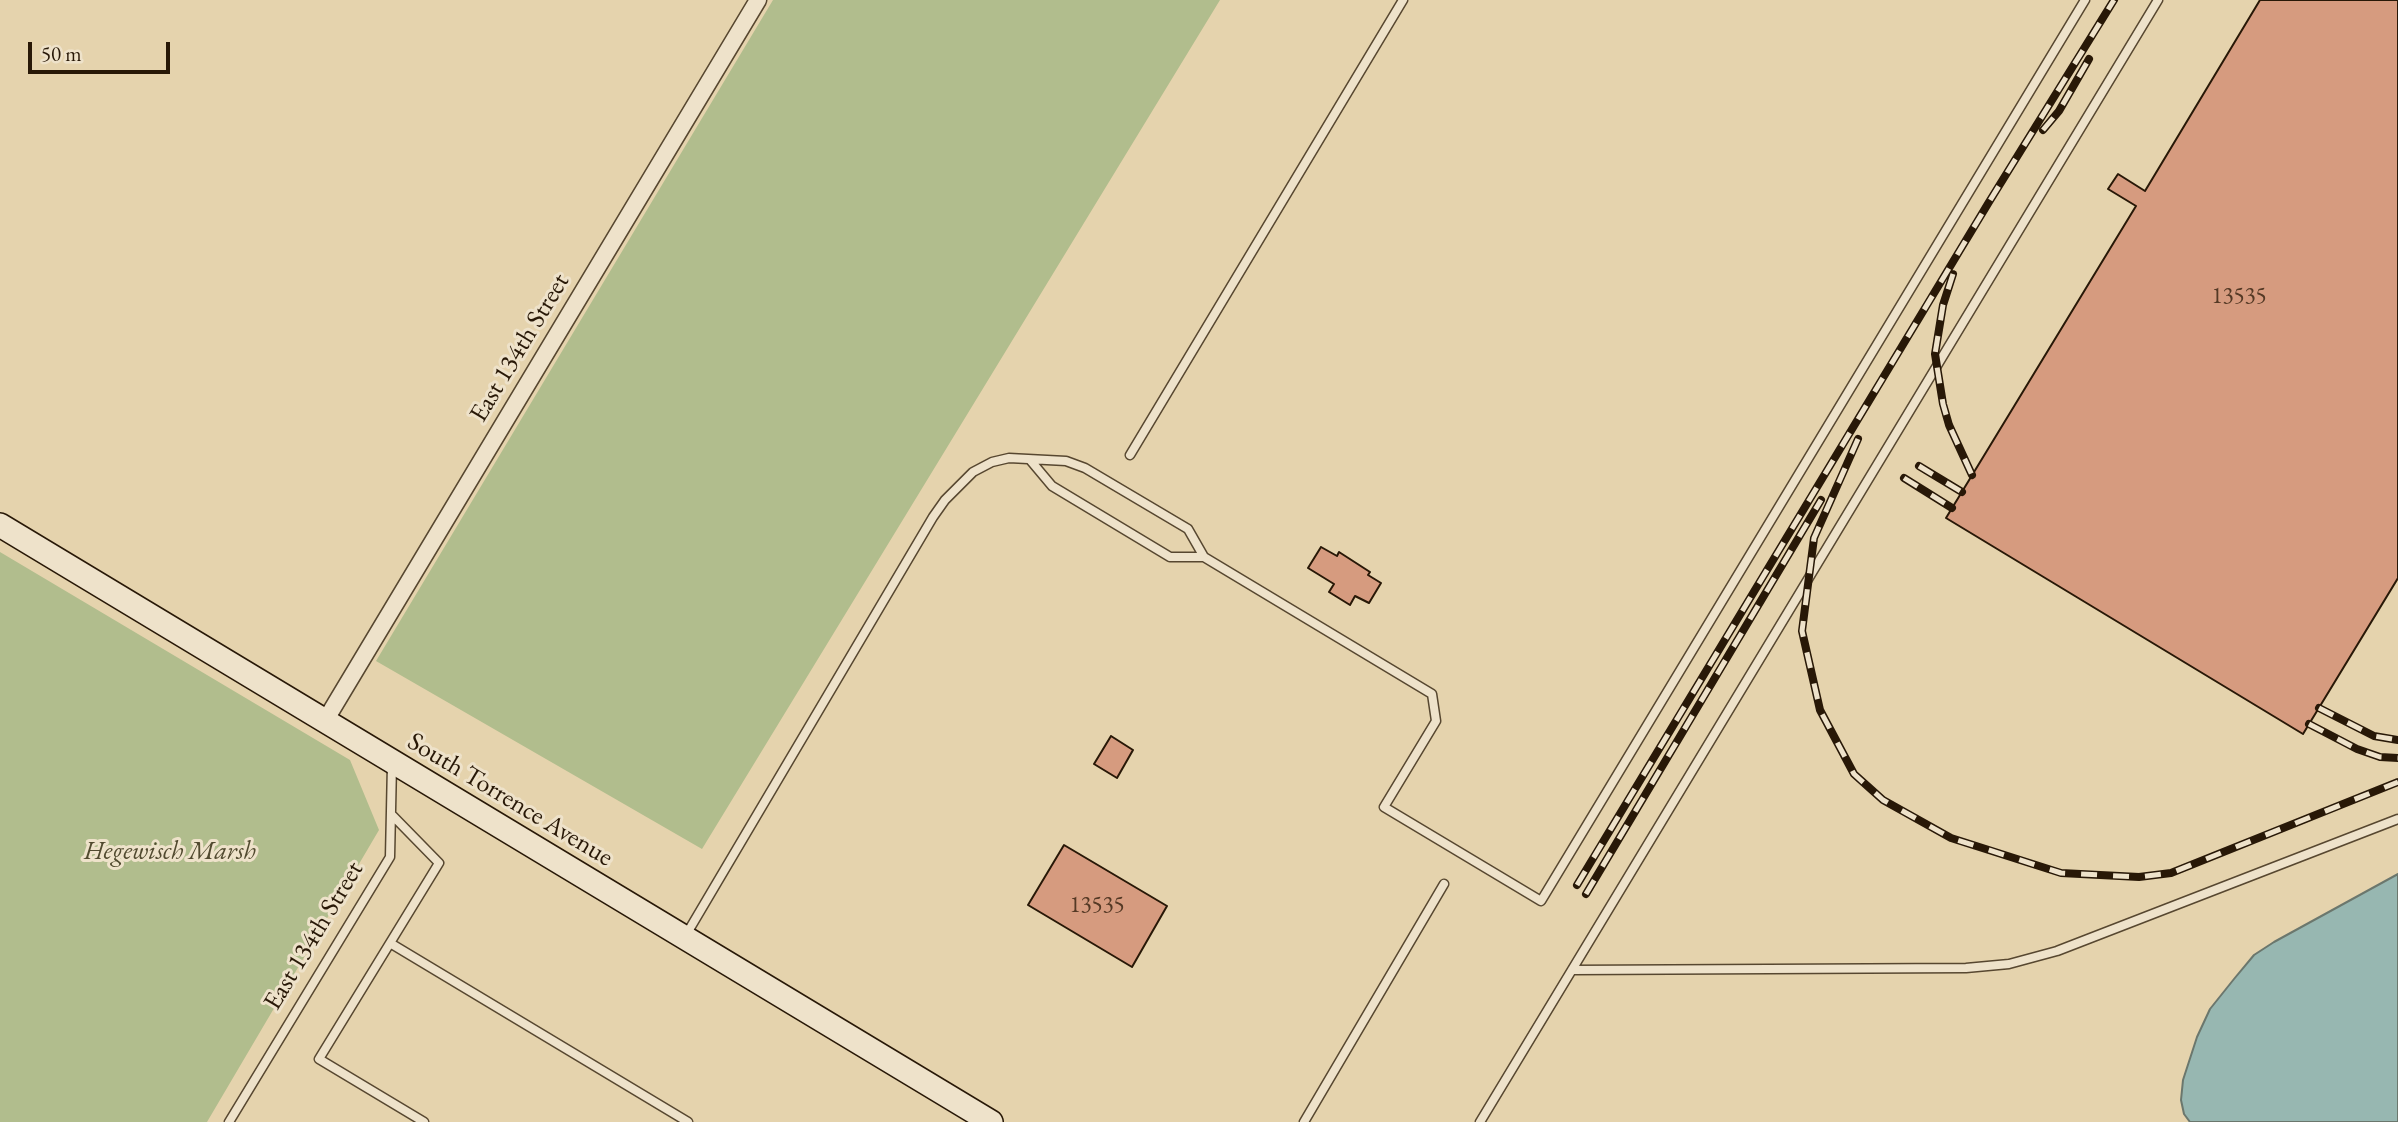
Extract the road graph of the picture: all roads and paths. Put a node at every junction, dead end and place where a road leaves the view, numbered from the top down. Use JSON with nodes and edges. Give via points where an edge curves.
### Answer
{"nodes":[{"id":1,"x":758,"y":0,"type":"edge"},
{"id":2,"x":1403,"y":0,"type":"edge"},
{"id":3,"x":2085,"y":0,"type":"edge"},
{"id":4,"x":2158,"y":0,"type":"edge"},
{"id":5,"x":1130,"y":456,"type":"dead end"},
{"id":6,"x":1031,"y":461,"type":"junction"},
{"id":7,"x":0,"y":525,"type":"edge"},
{"id":8,"x":1204,"y":557,"type":"junction"},
{"id":9,"x":325,"y":721,"type":"junction"},
{"id":10,"x":392,"y":761,"type":"junction"},
{"id":11,"x":393,"y":816,"type":"junction"},
{"id":12,"x":2398,"y":818,"type":"edge"},
{"id":13,"x":1444,"y":884,"type":"dead end"},
{"id":14,"x":685,"y":937,"type":"junction"},
{"id":15,"x":390,"y":943,"type":"junction"},
{"id":16,"x":1572,"y":970,"type":"junction"},
{"id":17,"x":229,"y":1122,"type":"edge"},
{"id":18,"x":424,"y":1122,"type":"edge"},
{"id":19,"x":688,"y":1122,"type":"edge"},
{"id":20,"x":991,"y":1122,"type":"edge"},
{"id":21,"x":1304,"y":1122,"type":"edge"},
{"id":22,"x":1480,"y":1122,"type":"edge"}],
"edges":[{"from":1,"to":9,"type":"street","name":"East 134th Street"},
{"from":2,"to":5,"type":"lane"},
{"from":3,"to":8,"type":"lane","via":[[1541,901],[1384,807],[1436,721],[1432,694]]},
{"from":4,"to":16,"type":"lane"},
{"from":6,"to":8,"type":"lane","via":[[1052,486],[1170,557]]},
{"from":6,"to":8,"type":"lane","via":[[1066,461],[1085,468],[1188,530]]},
{"from":6,"to":14,"type":"lane","via":[[1009,458],[992,462],[973,472],[945,500]]},
{"from":7,"to":9,"type":"main road","name":"South Torrence Avenue"},
{"from":9,"to":10,"type":"main road","name":"South Torrence Avenue"},
{"from":10,"to":11,"type":"lane","name":"East 134th Street"},
{"from":10,"to":14,"type":"main road","name":"South Torrence Avenue"},
{"from":11,"to":15,"type":"lane","via":[[439,863]]},
{"from":11,"to":17,"type":"lane","name":"East 134th Street","via":[[390,857]]},
{"from":12,"to":16,"type":"lane","via":[[2057,951],[2009,964]]},
{"from":13,"to":21,"type":"lane"},
{"from":14,"to":20,"type":"main road","name":"South Torrence Avenue"},
{"from":15,"to":18,"type":"lane","via":[[319,1059]]},
{"from":15,"to":19,"type":"lane"},
{"from":16,"to":22,"type":"lane"}]}
